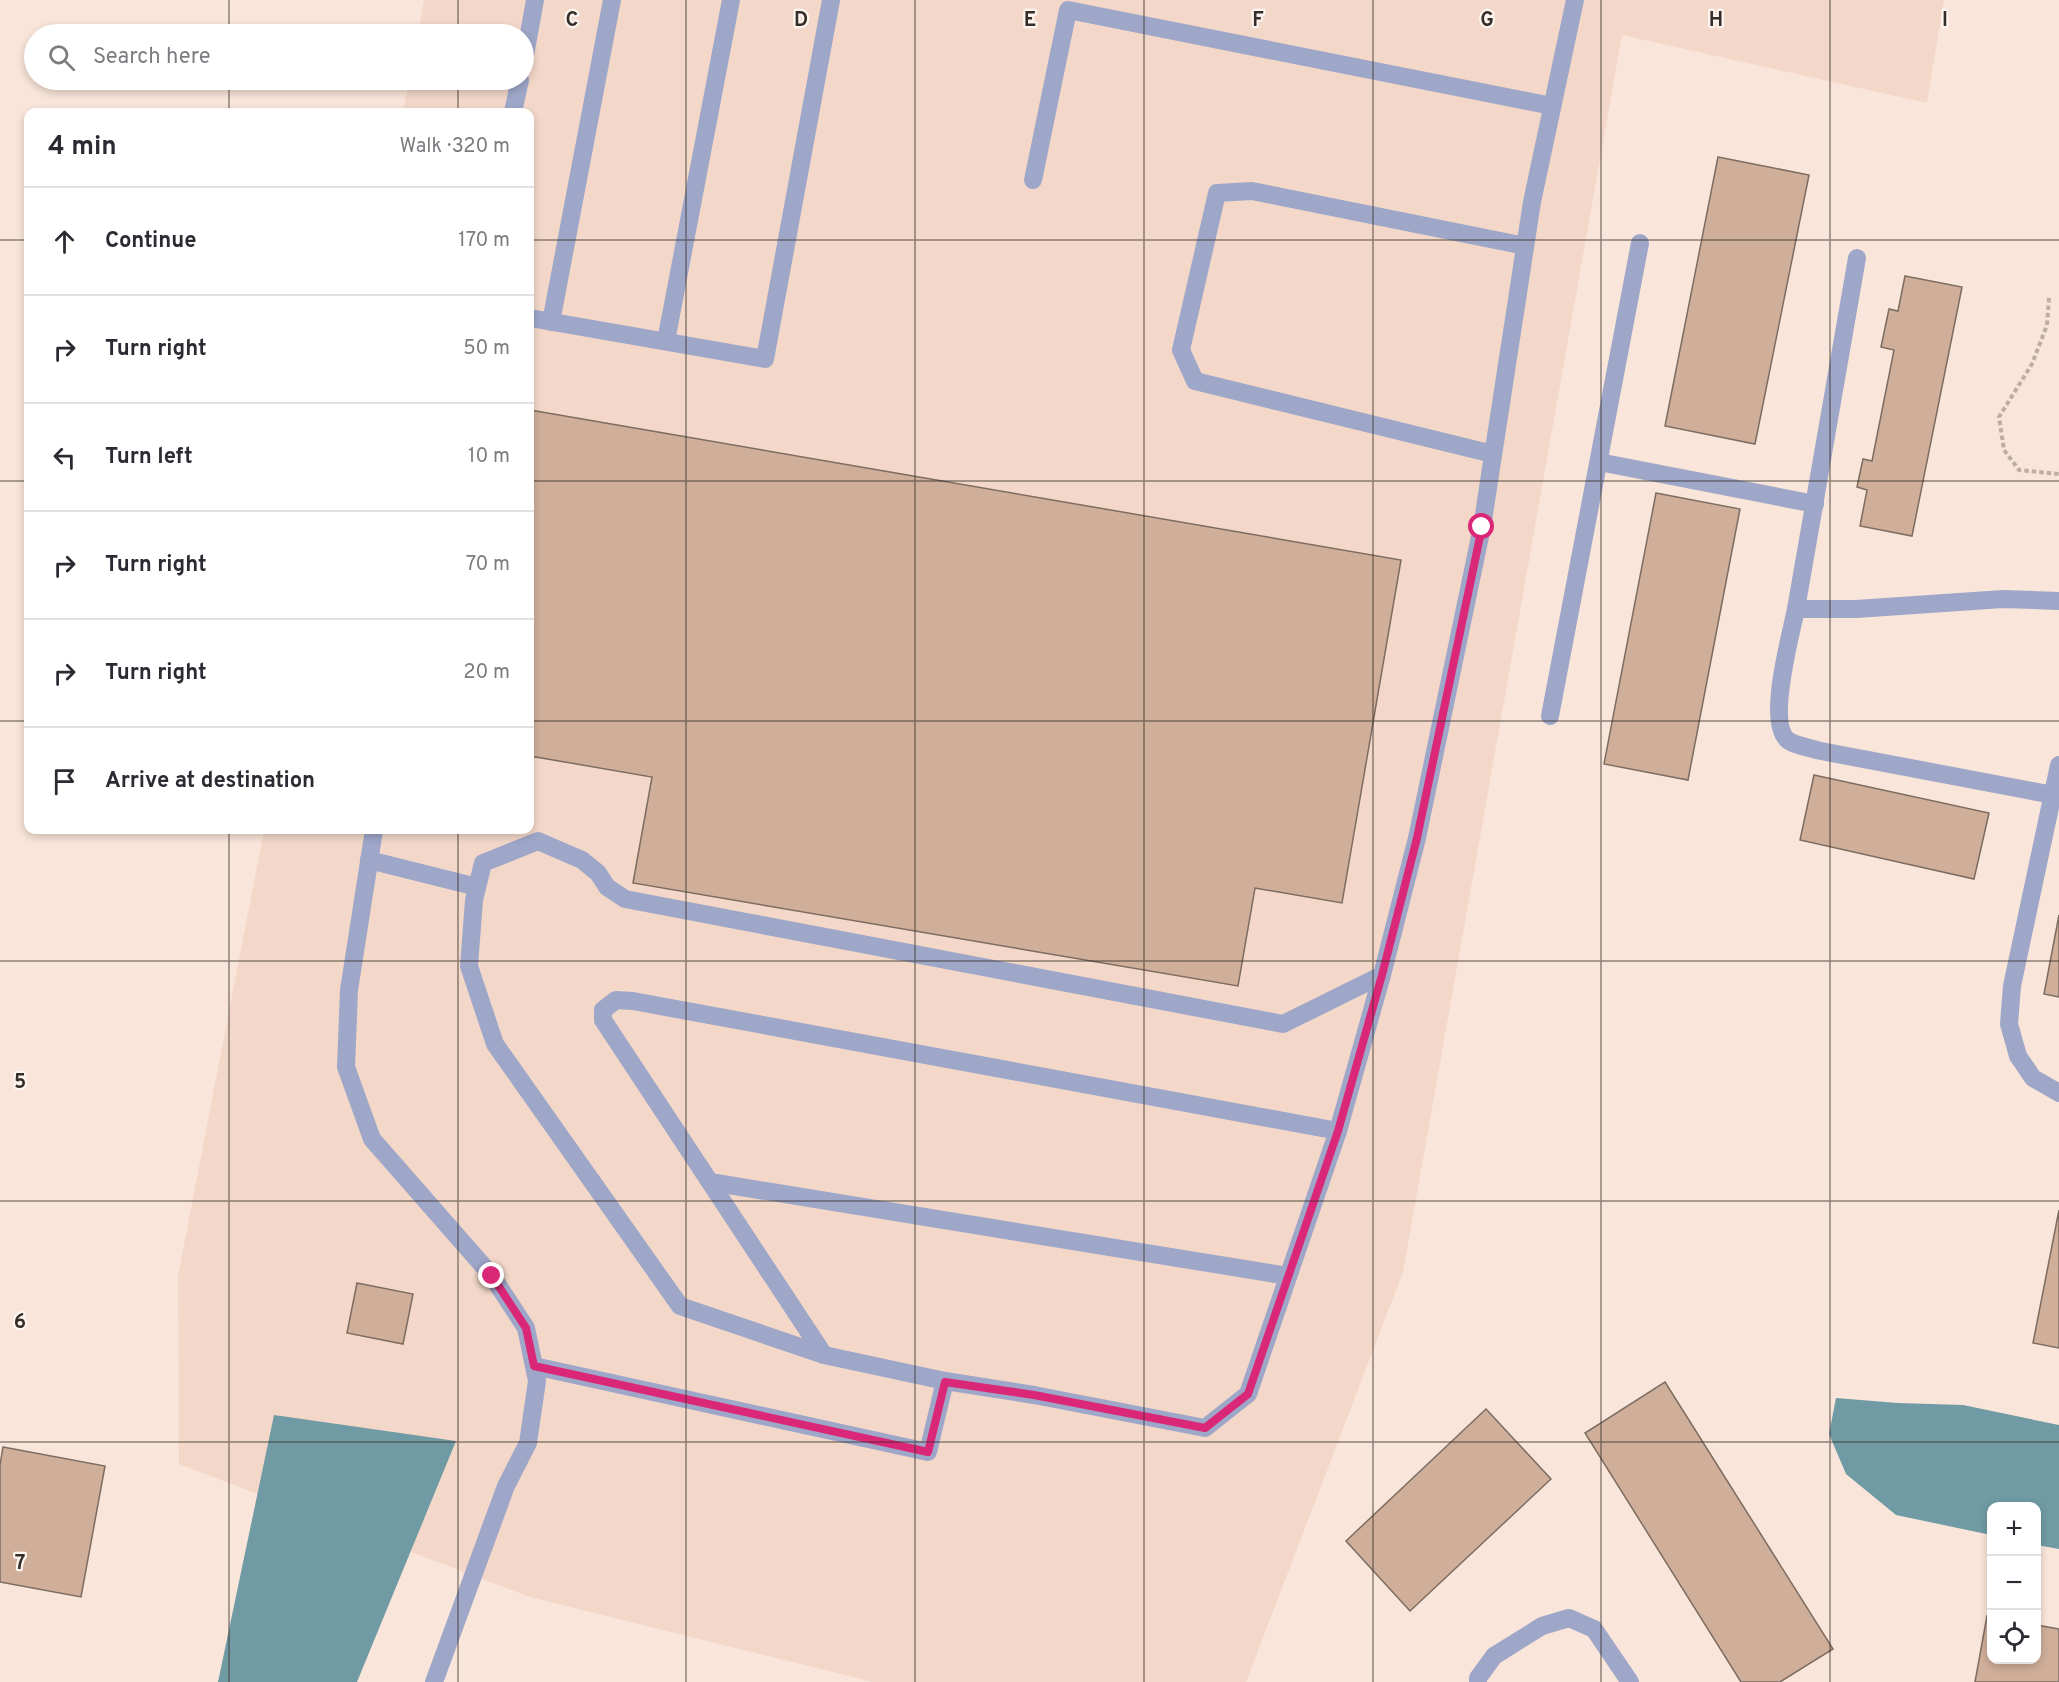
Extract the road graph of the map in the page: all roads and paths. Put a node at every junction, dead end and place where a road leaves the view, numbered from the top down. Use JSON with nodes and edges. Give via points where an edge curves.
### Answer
{"nodes":[{"id":1,"x":535,"y":0,"type":"edge"},
{"id":2,"x":612,"y":0,"type":"edge"},
{"id":3,"x":731,"y":0,"type":"edge"},
{"id":4,"x":831,"y":0,"type":"edge"},
{"id":5,"x":1575,"y":0,"type":"edge"},
{"id":6,"x":531,"y":24,"type":"edge"},
{"id":7,"x":518,"y":90,"type":"edge"},
{"id":8,"x":1552,"y":106,"type":"junction"},
{"id":9,"x":514,"y":108,"type":"edge"},
{"id":10,"x":1033,"y":180,"type":"dead end"},
{"id":11,"x":1640,"y":243,"type":"dead end"},
{"id":12,"x":1525,"y":246,"type":"junction"},
{"id":13,"x":1857,"y":258,"type":"dead end"},
{"id":14,"x":2049,"y":298,"type":"dead end"},
{"id":15,"x":534,"y":319,"type":"edge"},
{"id":16,"x":551,"y":322,"type":"junction"},
{"id":17,"x":666,"y":341,"type":"junction"},
{"id":18,"x":1492,"y":454,"type":"junction"},
{"id":19,"x":1599,"y":462,"type":"junction"},
{"id":20,"x":2059,"y":474,"type":"edge"},
{"id":21,"x":1815,"y":504,"type":"junction"},
{"id":22,"x":2059,"y":601,"type":"edge"},
{"id":23,"x":1796,"y":609,"type":"junction"},
{"id":24,"x":1550,"y":716,"type":"dead end"},
{"id":25,"x":2059,"y":765,"type":"edge"},
{"id":26,"x":2053,"y":795,"type":"junction"},
{"id":27,"x":373,"y":834,"type":"edge"},
{"id":28,"x":369,"y":860,"type":"junction"},
{"id":29,"x":477,"y":887,"type":"junction"},
{"id":30,"x":1382,"y":975,"type":"junction"},
{"id":31,"x":2059,"y":1093,"type":"edge"},
{"id":32,"x":1338,"y":1131,"type":"junction"},
{"id":33,"x":710,"y":1182,"type":"junction"},
{"id":34,"x":1288,"y":1276,"type":"junction"},
{"id":35,"x":824,"y":1355,"type":"junction"},
{"id":36,"x":534,"y":1366,"type":"junction"},
{"id":37,"x":945,"y":1382,"type":"junction"},
{"id":38,"x":434,"y":1682,"type":"edge"},
{"id":39,"x":1479,"y":1682,"type":"edge"},
{"id":40,"x":1630,"y":1682,"type":"edge"}],
"edges":[{"from":1,"to":6,"type":"street"},
{"from":2,"to":16,"type":"street"},
{"from":3,"to":17,"type":"street"},
{"from":4,"to":17,"type":"street","via":[[765,359]]},
{"from":5,"to":8,"type":"street"},
{"from":7,"to":9,"type":"street"},
{"from":8,"to":10,"type":"street","via":[[1068,10]]},
{"from":8,"to":12,"type":"street"},
{"from":11,"to":19,"type":"street"},
{"from":12,"to":18,"type":"street"},
{"from":12,"to":18,"type":"street","via":[[1252,190],[1217,193],[1181,350],[1195,381]]},
{"from":13,"to":21,"type":"street"},
{"from":14,"to":20,"type":"path","via":[[2047,325],[2032,364],[1999,417],[2004,450],[2019,470]]},
{"from":15,"to":16,"type":"street"},
{"from":16,"to":17,"type":"street"},
{"from":18,"to":30,"type":"street","via":[[1482,527],[1417,838]]},
{"from":19,"to":21,"type":"street"},
{"from":19,"to":24,"type":"street"},
{"from":21,"to":23,"type":"street"},
{"from":22,"to":23,"type":"street","via":[[2002,599]]},
{"from":23,"to":26,"type":"street","via":[[1779,695],[1778,718],[1782,734],[1789,741],[1821,751]]},
{"from":25,"to":26,"type":"street"},
{"from":26,"to":31,"type":"street","via":[[2012,986],[2009,1024],[2018,1056],[2033,1078]]},
{"from":27,"to":28,"type":"street"},
{"from":28,"to":29,"type":"street"},
{"from":28,"to":36,"type":"street","via":[[349,990],[346,1067],[372,1139],[492,1276],[526,1328]]},
{"from":29,"to":30,"type":"street","via":[[483,863],[538,841],[582,860],[598,873],[607,888],[625,899],[1283,1024]]},
{"from":29,"to":35,"type":"street","via":[[469,966],[495,1044],[680,1306]]},
{"from":30,"to":32,"type":"street"},
{"from":32,"to":33,"type":"street","via":[[616,1000],[603,1010],[603,1020]]},
{"from":32,"to":34,"type":"street"},
{"from":33,"to":34,"type":"street"},
{"from":33,"to":35,"type":"street"},
{"from":34,"to":37,"type":"street","via":[[1248,1394],[1205,1428]]},
{"from":35,"to":37,"type":"street"},
{"from":36,"to":37,"type":"street","via":[[928,1452]]},
{"from":36,"to":38,"type":"street","via":[[537,1381],[528,1443],[506,1486]]},
{"from":39,"to":40,"type":"street","via":[[1494,1656],[1542,1626],[1569,1618],[1594,1629]]}]}
